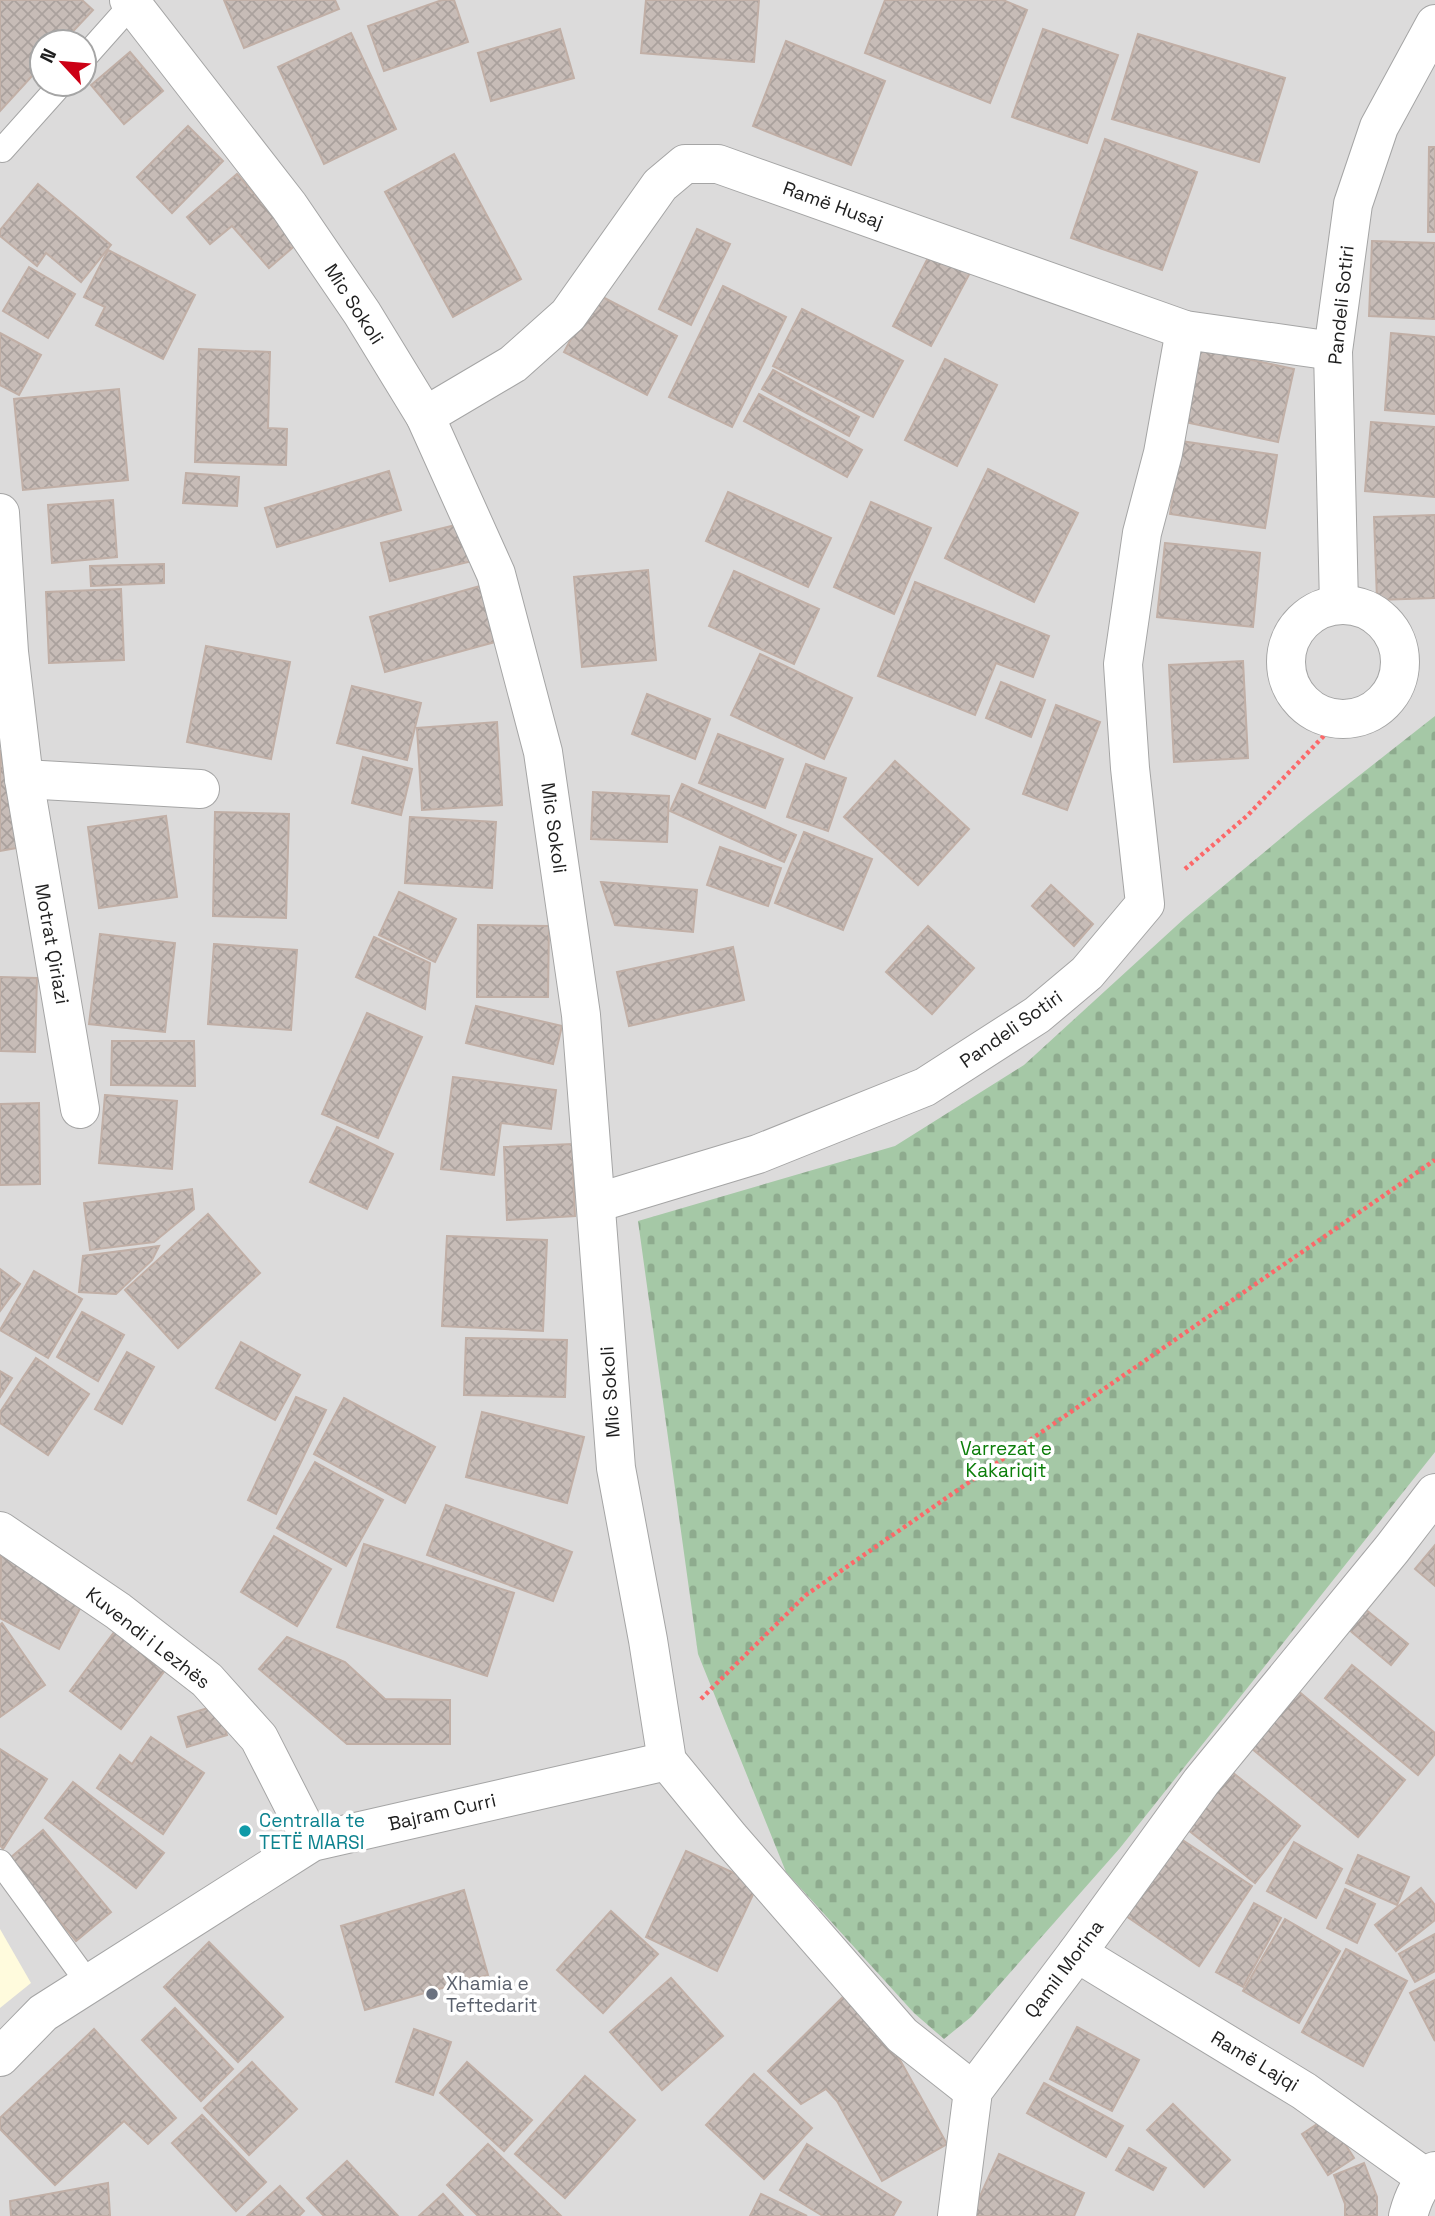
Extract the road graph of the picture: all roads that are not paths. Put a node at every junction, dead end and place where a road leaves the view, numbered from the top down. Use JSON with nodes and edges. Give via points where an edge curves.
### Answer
{"nodes":[{"id":1,"x":131,"y":2,"type":"edge"},
{"id":2,"x":1435,"y":24,"type":"edge"},
{"id":3,"x":98,"y":41,"type":"edge"},
{"id":4,"x":48,"y":98,"type":"edge"},
{"id":5,"x":0,"y":148,"type":"edge"},
{"id":6,"x":1185,"y":330,"type":"junction"},
{"id":7,"x":1332,"y":351,"type":"junction"},
{"id":8,"x":425,"y":416,"type":"junction"},
{"id":9,"x":0,"y":513,"type":"edge"},
{"id":10,"x":1339,"y":604,"type":"junction"},
{"id":11,"x":24,"y":779,"type":"junction"},
{"id":12,"x":200,"y":789,"type":"dead end"},
{"id":13,"x":80,"y":1110,"type":"dead end"},
{"id":14,"x":596,"y":1203,"type":"junction"},
{"id":15,"x":1435,"y":1493,"type":"edge"},
{"id":16,"x":0,"y":1531,"type":"edge"},
{"id":17,"x":665,"y":1749,"type":"junction"},
{"id":18,"x":313,"y":1842,"type":"junction"},
{"id":19,"x":0,"y":1863,"type":"edge"},
{"id":20,"x":1077,"y":1953,"type":"junction"},
{"id":21,"x":89,"y":1984,"type":"junction"},
{"id":22,"x":0,"y":2057,"type":"edge"},
{"id":23,"x":973,"y":2091,"type":"junction"},
{"id":24,"x":1431,"y":2174,"type":"edge"},
{"id":25,"x":957,"y":2216,"type":"edge"},
{"id":26,"x":1408,"y":2216,"type":"edge"}],
"edges":[{"from":1,"to":3,"type":"lane","name":"Mic Sokoli"},
{"from":1,"to":8,"type":"street","name":"Mic Sokoli","via":[[289,206]]},
{"from":2,"to":7,"type":"street","name":"Pandeli Sotiri","via":[[1379,127],[1353,204]]},
{"from":4,"to":5,"type":"lane"},
{"from":6,"to":7,"type":"street","name":"Ramë Husaj"},
{"from":6,"to":8,"type":"street","name":"Ramë Husaj","via":[[718,164],[685,164],[660,185],[568,315],[513,364]]},
{"from":6,"to":14,"type":"street","name":"Pandeli Sotiri","via":[[1163,453],[1142,533],[1123,664],[1144,904],[1087,973],[1037,1015],[925,1087],[758,1154]]},
{"from":7,"to":10,"type":"street","name":"Pandeli Sotiri"},
{"from":8,"to":14,"type":"street","name":"Mic Sokoli","via":[[496,574],[543,752],[581,1015]]},
{"from":9,"to":11,"type":"street","name":"Motrat Qiriazi","via":[[9,652]]},
{"from":10,"to":10,"type":"street","via":[[1375,613],[1389,626],[1401,662],[1398,680],[1376,710],[1339,720],[1304,705],[1292,690],[1286,671],[1293,634],[1305,619]]},
{"from":11,"to":12,"type":"street"},
{"from":11,"to":13,"type":"street","name":"Motrat Qiriazi"},
{"from":14,"to":17,"type":"street","name":"Mic Sokoli","via":[[616,1468]]},
{"from":15,"to":20,"type":"street","name":"Qamil Morina","via":[[1201,1782]]},
{"from":16,"to":18,"type":"street","name":"Kuvendi i Lezhës","via":[[118,1611],[207,1680],[259,1738]]},
{"from":17,"to":18,"type":"street","name":"Bajram Curri"},
{"from":17,"to":23,"type":"street","via":[[738,1848],[902,2035]]},
{"from":18,"to":21,"type":"street","name":"Bajram Curri"},
{"from":19,"to":21,"type":"lane"},
{"from":20,"to":23,"type":"street","name":"Qamil Morina"},
{"from":20,"to":24,"type":"street","name":"Ramë Lajqi"},
{"from":21,"to":22,"type":"street","name":"Bajram Curri","via":[[43,2013]]},
{"from":23,"to":25,"type":"street"},
{"from":24,"to":26,"type":"street","name":"Ramë Lajqi","via":[[1414,2196]]}]}
